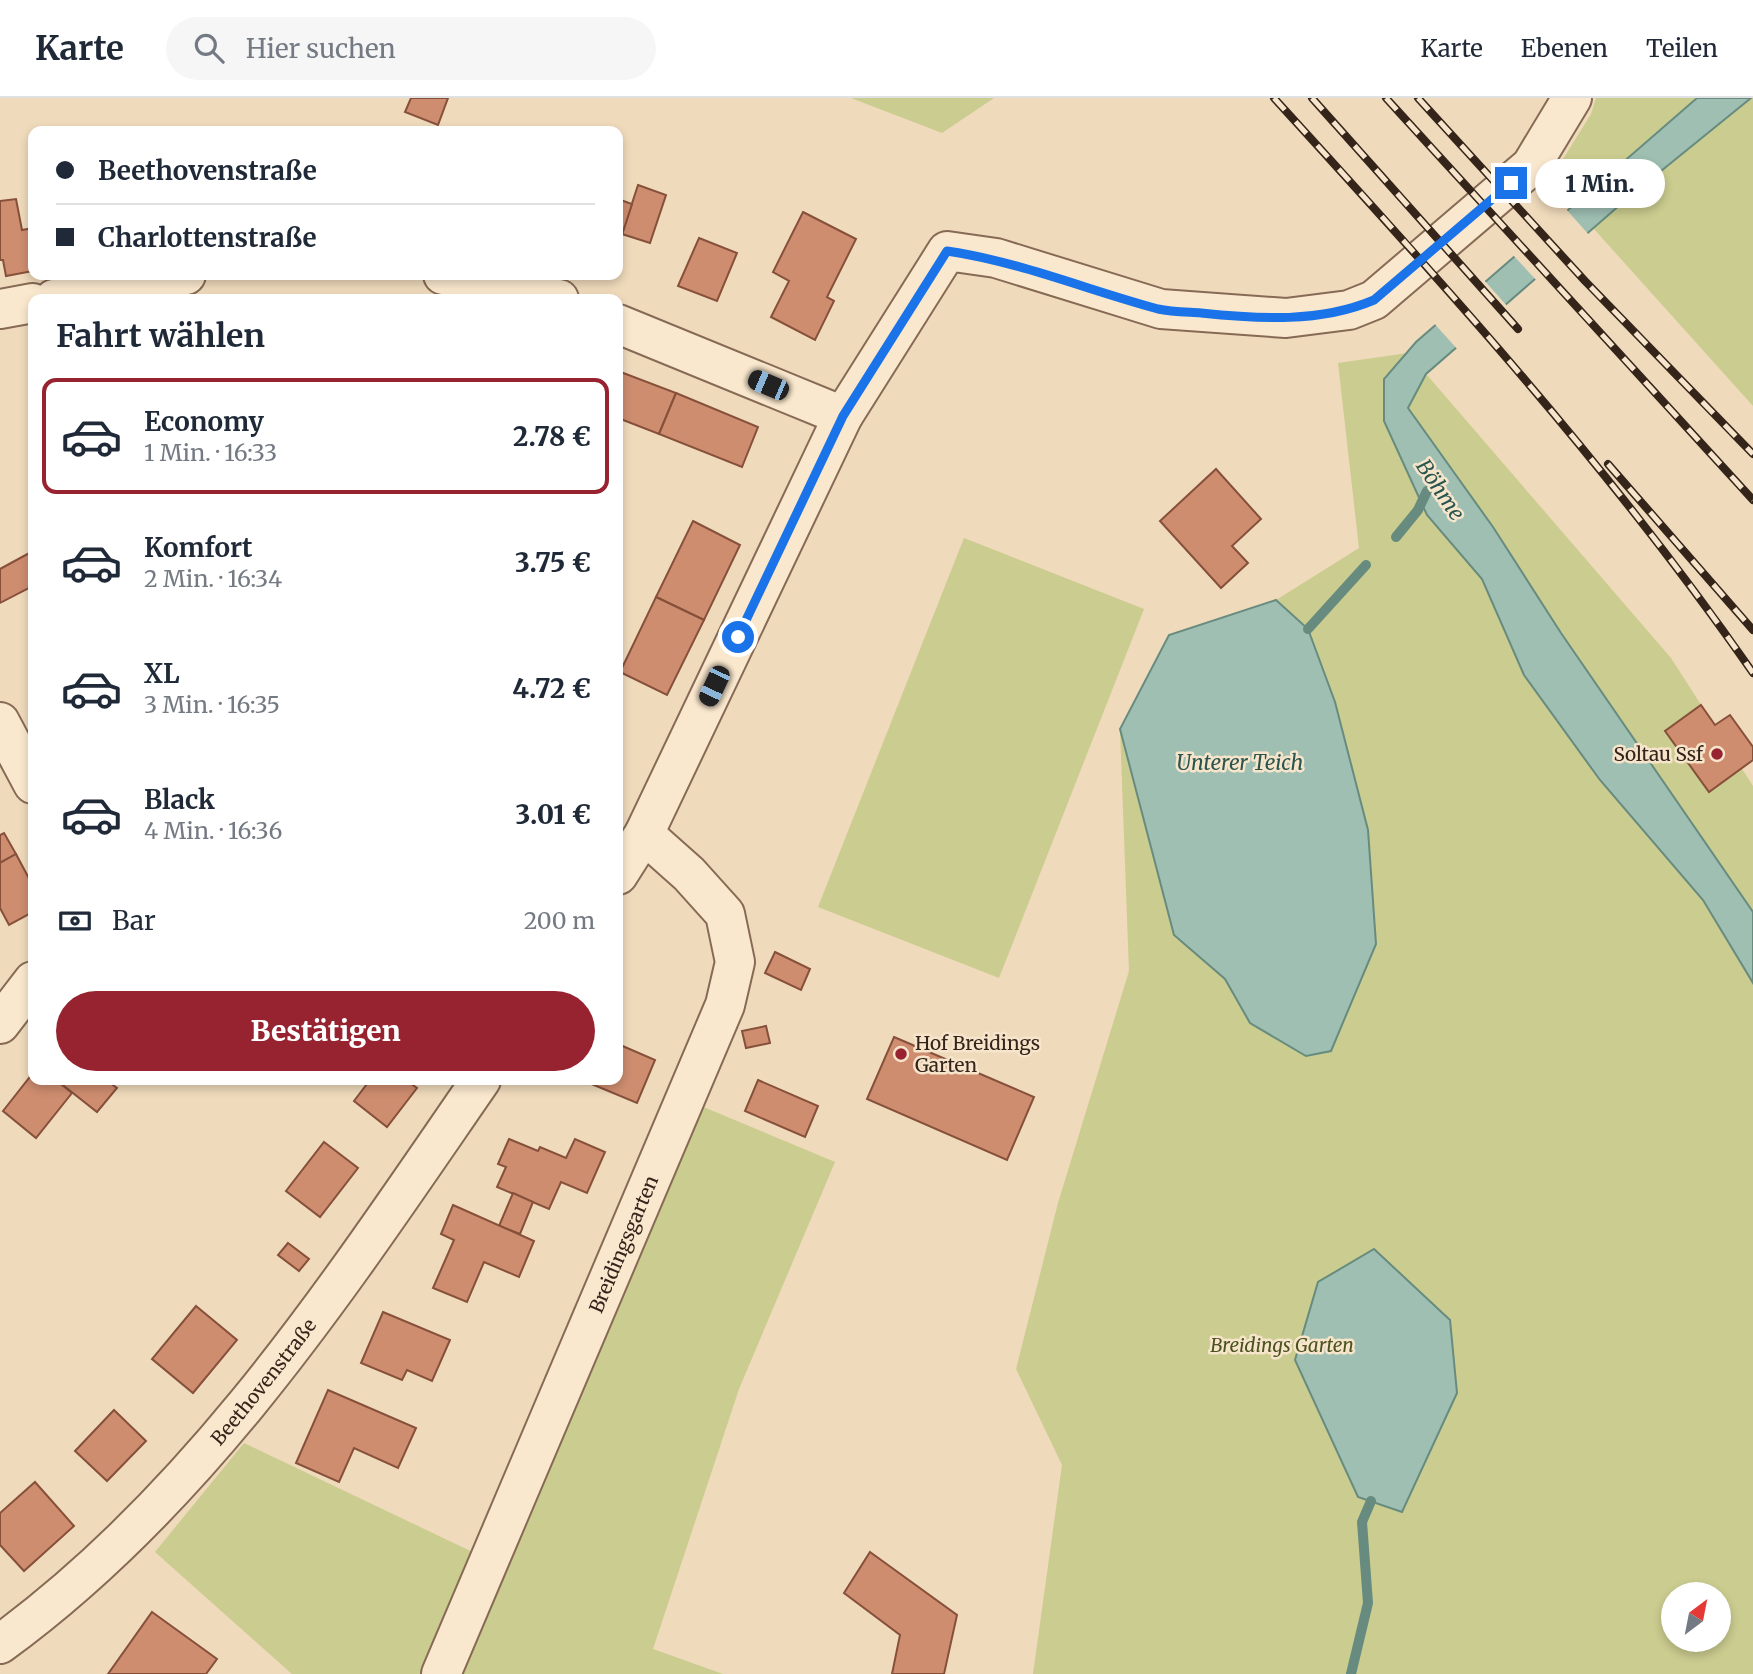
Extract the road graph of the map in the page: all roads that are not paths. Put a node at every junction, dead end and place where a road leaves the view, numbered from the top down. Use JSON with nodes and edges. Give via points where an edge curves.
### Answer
{"nodes":[{"id":1,"x":1572,"y":98,"type":"edge"},
{"id":2,"x":158,"y":280,"type":"edge"},
{"id":3,"x":467,"y":280,"type":"edge"},
{"id":4,"x":82,"y":294,"type":"edge"},
{"id":5,"x":535,"y":294,"type":"edge"},
{"id":6,"x":28,"y":304,"type":"edge"},
{"id":7,"x":0,"y":309,"type":"edge"},
{"id":8,"x":623,"y":326,"type":"edge"},
{"id":9,"x":843,"y":416,"type":"junction"},
{"id":10,"x":0,"y":722,"type":"edge"},
{"id":11,"x":28,"y":775,"type":"edge"},
{"id":12,"x":644,"y":834,"type":"junction"},
{"id":13,"x":623,"y":867,"type":"edge"},
{"id":14,"x":28,"y":988,"type":"edge"},
{"id":15,"x":0,"y":1024,"type":"edge"},
{"id":16,"x":478,"y":1085,"type":"edge"},
{"id":17,"x":0,"y":1644,"type":"edge"},
{"id":18,"x":441,"y":1674,"type":"edge"}],
"edges":[{"from":1,"to":9,"type":"street","via":[[1531,166],[1374,300],[1349,310],[1286,318],[1161,309],[996,258],[947,251]]},
{"from":2,"to":4,"type":"street"},
{"from":3,"to":5,"type":"street"},
{"from":6,"to":7,"type":"street"},
{"from":8,"to":9,"type":"street"},
{"from":9,"to":12,"type":"street"},
{"from":10,"to":11,"type":"street"},
{"from":12,"to":13,"type":"street"},
{"from":12,"to":18,"type":"street","name":"Breidingsgarten","via":[[725,914],[735,962],[725,1005]]},
{"from":14,"to":15,"type":"street"},
{"from":16,"to":17,"type":"street","name":"Beethovenstraße","via":[[366,1247],[205,1456],[118,1543]]}]}
